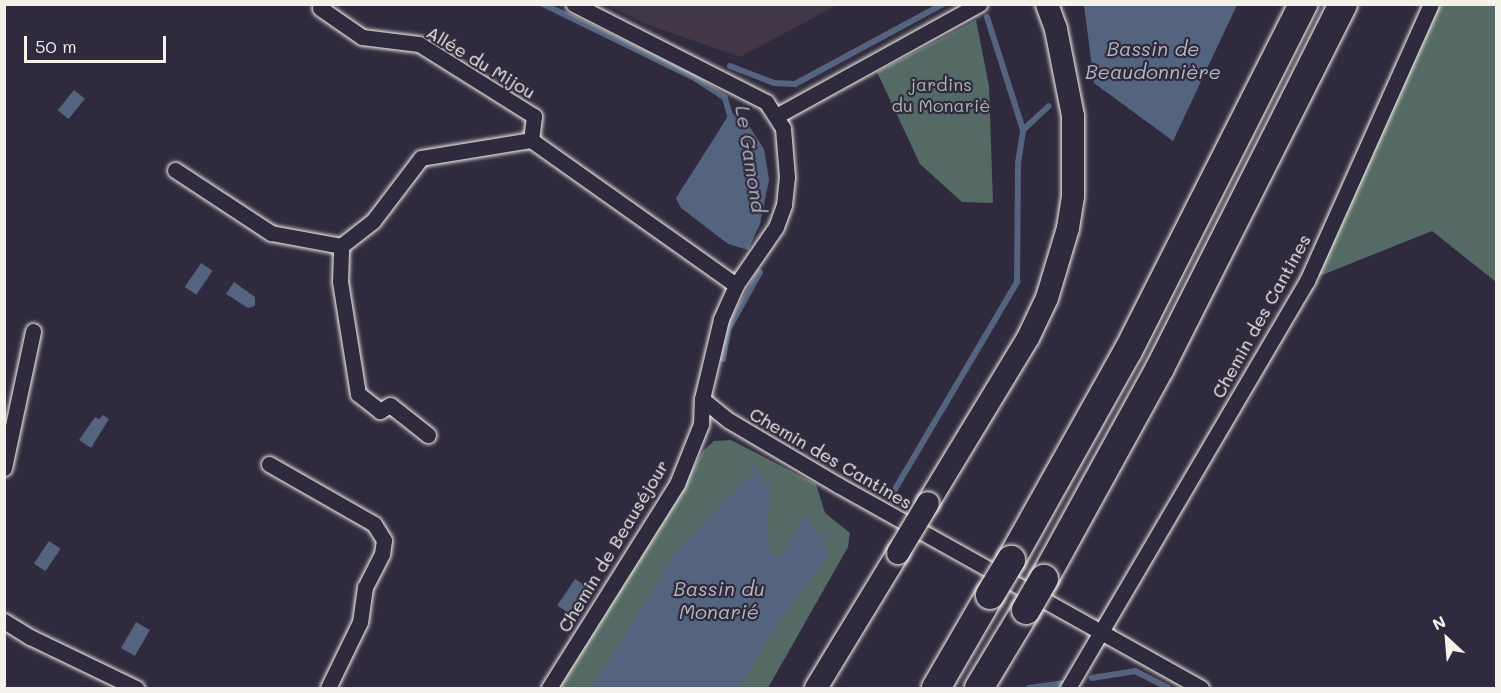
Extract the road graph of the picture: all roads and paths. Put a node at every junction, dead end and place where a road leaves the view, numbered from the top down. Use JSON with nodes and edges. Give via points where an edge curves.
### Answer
{"nodes":[{"id":1,"x":574,"y":4,"type":"edge"},
{"id":2,"x":979,"y":4,"type":"edge"},
{"id":3,"x":1047,"y":4,"type":"edge"},
{"id":4,"x":1303,"y":4,"type":"edge"},
{"id":5,"x":1343,"y":4,"type":"edge"},
{"id":6,"x":1431,"y":4,"type":"edge"},
{"id":7,"x":320,"y":8,"type":"dead end"},
{"id":8,"x":778,"y":115,"type":"junction"},
{"id":9,"x":531,"y":140,"type":"junction"},
{"id":10,"x":175,"y":170,"type":"dead end"},
{"id":11,"x":341,"y":246,"type":"junction"},
{"id":12,"x":736,"y":285,"type":"junction"},
{"id":13,"x":33,"y":331,"type":"dead end"},
{"id":14,"x":702,"y":399,"type":"junction"},
{"id":15,"x":428,"y":435,"type":"dead end"},
{"id":16,"x":269,"y":464,"type":"dead end"},
{"id":17,"x":4,"y":468,"type":"edge"},
{"id":18,"x":4,"y":621,"type":"edge"},
{"id":19,"x":1100,"y":635,"type":"junction"},
{"id":20,"x":136,"y":688,"type":"edge"},
{"id":21,"x":327,"y":688,"type":"edge"},
{"id":22,"x":549,"y":688,"type":"edge"},
{"id":23,"x":816,"y":688,"type":"edge"},
{"id":24,"x":936,"y":688,"type":"edge"},
{"id":25,"x":979,"y":688,"type":"edge"},
{"id":26,"x":1068,"y":688,"type":"edge"},
{"id":27,"x":1201,"y":688,"type":"edge"}],
"edges":[{"from":1,"to":8,"type":"street","via":[[766,102]]},
{"from":2,"to":8,"type":"street"},
{"from":3,"to":23,"type":"main road","bridge":true,"via":[[1056,29],[1073,116],[1074,184],[1068,228],[1047,298],[1028,338]]},
{"from":4,"to":24,"type":"highway","bridge":true,"via":[[1128,351]]},
{"from":5,"to":25,"type":"highway","bridge":true,"via":[[1208,276],[1044,579]]},
{"from":6,"to":19,"type":"street","name":"Chemin des Cantines","via":[[1307,280]]},
{"from":7,"to":9,"type":"street","name":"Allée du Mijou","via":[[362,37],[419,44],[534,116]]},
{"from":8,"to":12,"type":"street","name":"Chemin de Beauséjour","via":[[787,150],[784,205],[776,227]]},
{"from":9,"to":11,"type":"street","via":[[421,158],[373,220]]},
{"from":9,"to":12,"type":"street"},
{"from":10,"to":11,"type":"street","via":[[272,233]]},
{"from":11,"to":15,"type":"street","via":[[340,281],[358,394],[380,411],[390,405]]},
{"from":12,"to":14,"type":"street","name":"Chemin de Beauséjour","via":[[721,318]]},
{"from":13,"to":17,"type":"street"},
{"from":14,"to":19,"type":"street","name":"Chemin des Cantines","via":[[728,420]]},
{"from":14,"to":22,"type":"street","name":"Chemin de Beauséjour","via":[[701,424],[677,484]]},
{"from":16,"to":21,"type":"street","via":[[374,524],[384,540],[382,554],[365,587],[360,622]]},
{"from":18,"to":20,"type":"street"},
{"from":19,"to":26,"type":"street"},
{"from":19,"to":27,"type":"street","name":"Chemin des Cantines"}]}
